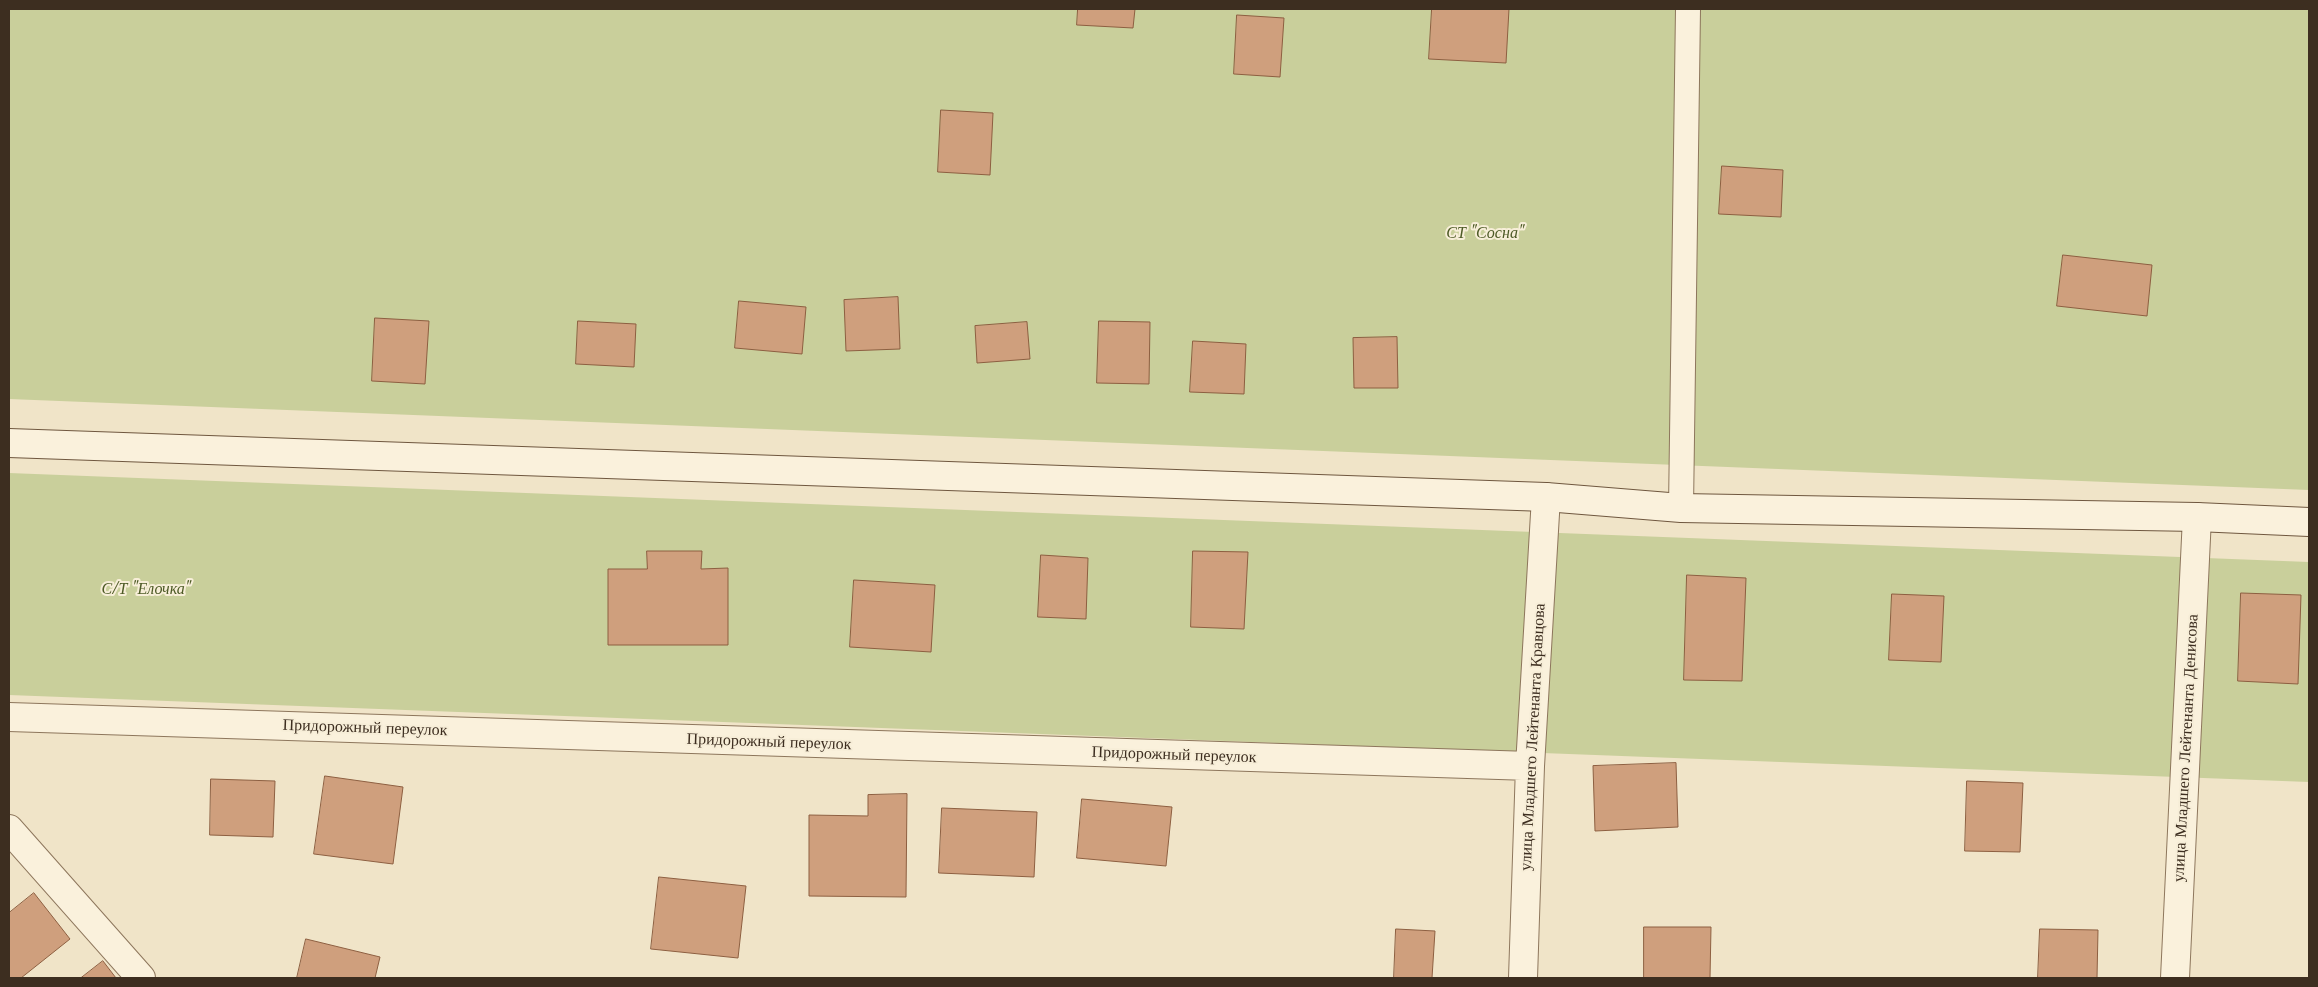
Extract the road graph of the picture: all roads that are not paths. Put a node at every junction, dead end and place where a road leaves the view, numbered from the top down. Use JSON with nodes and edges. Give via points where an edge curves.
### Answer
{"nodes":[{"id":1,"x":1688,"y":9,"type":"edge"},
{"id":2,"x":9,"y":444,"type":"edge"},
{"id":3,"x":1546,"y":497,"type":"junction"},
{"id":4,"x":1681,"y":508,"type":"junction"},
{"id":5,"x":2197,"y":517,"type":"junction"},
{"id":6,"x":2309,"y":522,"type":"edge"},
{"id":7,"x":9,"y":717,"type":"edge"},
{"id":8,"x":1530,"y":766,"type":"junction"},
{"id":9,"x":9,"y":829,"type":"edge"},
{"id":10,"x":140,"y":978,"type":"edge"},
{"id":11,"x":1523,"y":978,"type":"edge"},
{"id":12,"x":2175,"y":978,"type":"edge"}],
"edges":[{"from":1,"to":4,"type":"lane"},
{"from":2,"to":3,"type":"street"},
{"from":3,"to":4,"type":"street"},
{"from":3,"to":8,"type":"street","name":"улица Младшего Лейтенанта Кравцова"},
{"from":4,"to":5,"type":"street"},
{"from":5,"to":6,"type":"street"},
{"from":5,"to":12,"type":"street","name":"улица Младшего Лейтенанта Денисова"},
{"from":7,"to":8,"type":"street","name":"Придорожный переулок"},
{"from":8,"to":11,"type":"street","name":"улица Младшего Лейтенанта Кравцова"},
{"from":9,"to":10,"type":"street"}]}
